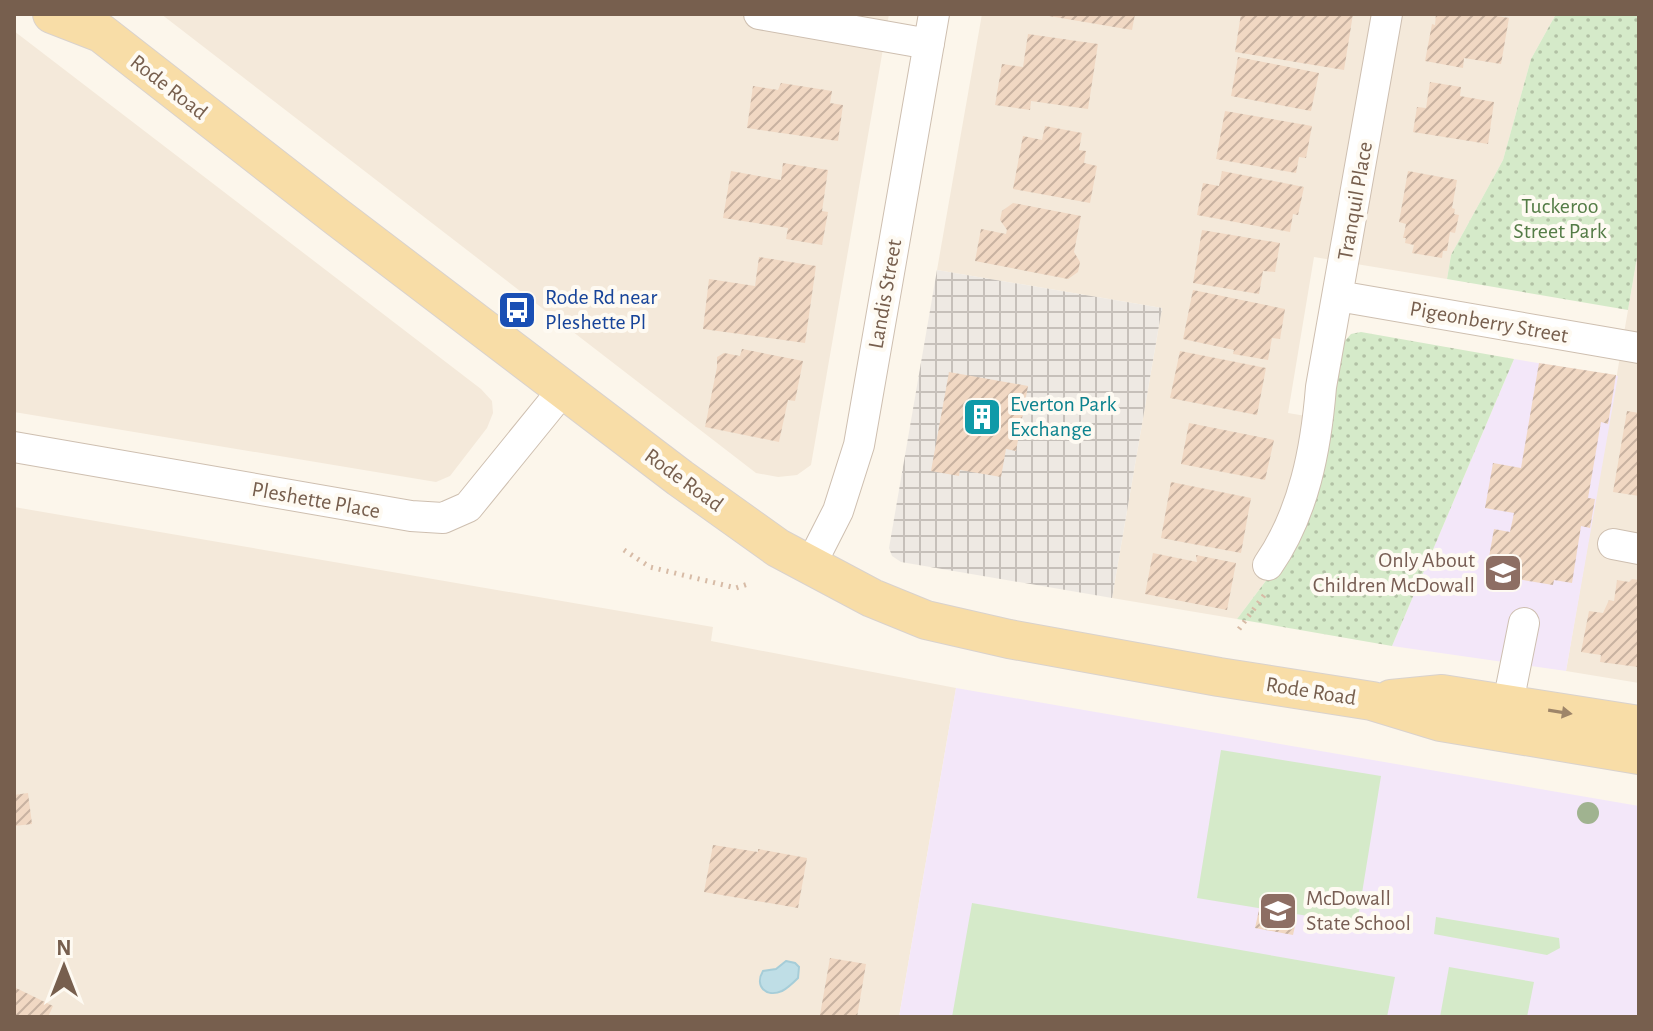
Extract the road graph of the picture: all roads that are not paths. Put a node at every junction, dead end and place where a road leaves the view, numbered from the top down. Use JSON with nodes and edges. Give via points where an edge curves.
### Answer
{"nodes":[{"id":1,"x":52,"y":14,"type":"edge"},
{"id":2,"x":759,"y":14,"type":"edge"},
{"id":3,"x":934,"y":14,"type":"edge"},
{"id":4,"x":1387,"y":14,"type":"edge"},
{"id":5,"x":96,"y":24,"type":"edge"},
{"id":6,"x":929,"y":44,"type":"junction"},
{"id":7,"x":1338,"y":296,"type":"junction"},
{"id":8,"x":1639,"y":348,"type":"edge"},
{"id":9,"x":563,"y":390,"type":"junction"},
{"id":10,"x":14,"y":447,"type":"edge"},
{"id":11,"x":1268,"y":565,"type":"dead end"},
{"id":12,"x":810,"y":566,"type":"junction"},
{"id":13,"x":1524,"y":623,"type":"dead end"},
{"id":14,"x":1372,"y":701,"type":"junction"},
{"id":15,"x":1508,"y":703,"type":"junction"},
{"id":16,"x":1639,"y":725,"type":"edge"},
{"id":17,"x":1639,"y":755,"type":"edge"}],
"edges":[{"from":1,"to":5,"type":"main road","name":"Rode Road"},
{"from":2,"to":6,"type":"street"},
{"from":3,"to":6,"type":"street","name":"Landis Street"},
{"from":4,"to":7,"type":"street","name":"Tranquil Place"},
{"from":5,"to":9,"type":"main road","name":"Rode Road"},
{"from":6,"to":12,"type":"street","name":"Landis Street","via":[[859,445],[838,511]]},
{"from":7,"to":8,"type":"street","name":"Pigeonberry Street"},
{"from":7,"to":11,"type":"street","name":"Tranquil Place","via":[[1310,472],[1280,549]]},
{"from":9,"to":10,"type":"street","name":"Pleshette Place","via":[[468,507],[443,518]]},
{"from":9,"to":12,"type":"main road","name":"Rode Road","via":[[728,513]]},
{"from":12,"to":14,"type":"main road","name":"Rode Road","via":[[897,610],[947,626]]},
{"from":13,"to":15,"type":"street"},
{"from":14,"to":15,"type":"main road","name":"Rode Road","via":[[1442,694]]},
{"from":14,"to":17,"type":"main road","name":"Rode Road","via":[[1441,722]]},
{"from":15,"to":16,"type":"main road","name":"Rode Road","one_way":true}]}
